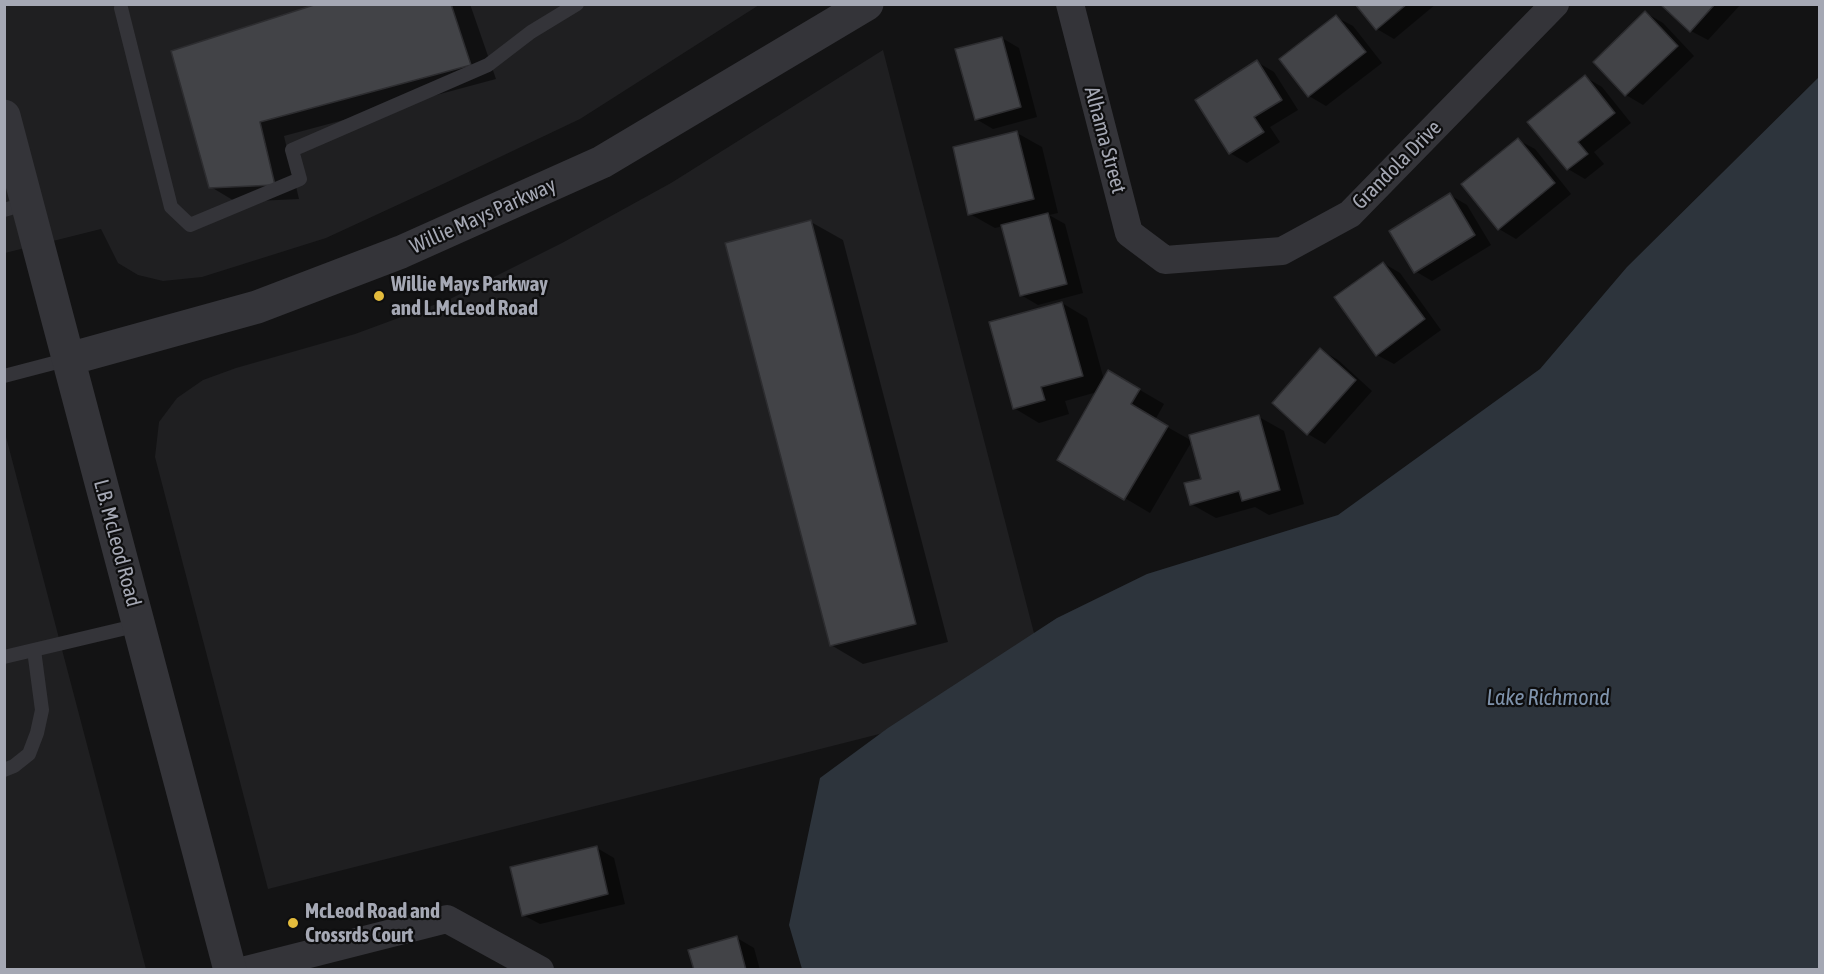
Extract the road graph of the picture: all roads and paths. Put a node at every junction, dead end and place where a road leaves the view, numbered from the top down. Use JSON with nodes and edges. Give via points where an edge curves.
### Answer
{"nodes":[{"id":1,"x":577,"y":4,"type":"edge"},
{"id":2,"x":867,"y":4,"type":"edge"},
{"id":3,"x":1070,"y":4,"type":"edge"},
{"id":4,"x":1555,"y":4,"type":"edge"},
{"id":5,"x":125,"y":6,"type":"edge"},
{"id":6,"x":4,"y":116,"type":"edge"},
{"id":7,"x":16,"y":207,"type":"edge"},
{"id":8,"x":1165,"y":260,"type":"joint"},
{"id":9,"x":69,"y":359,"type":"junction"},
{"id":10,"x":4,"y":376,"type":"edge"},
{"id":11,"x":139,"y":625,"type":"junction"},
{"id":12,"x":34,"y":650,"type":"junction"},
{"id":13,"x":4,"y":657,"type":"edge"},
{"id":14,"x":4,"y":770,"type":"edge"},
{"id":15,"x":231,"y":969,"type":"edge"},
{"id":16,"x":246,"y":969,"type":"edge"},
{"id":17,"x":540,"y":969,"type":"edge"}],
"edges":[{"from":1,"to":5,"type":"lane","via":[[488,65],[292,150],[300,179],[190,225],[171,207]]},
{"from":2,"to":9,"type":"street","name":"Willie Mays Parkway","via":[[602,162],[401,252],[257,307]]},
{"from":3,"to":8,"type":"street","name":"Alhama Street","via":[[1130,233]]},
{"from":4,"to":8,"type":"street","name":"Grandola Drive","via":[[1350,214],[1282,251]]},
{"from":6,"to":7,"type":"street","name":"L.B. McLeod Road"},
{"from":7,"to":9,"type":"street","name":"L.B. McLeod Road"},
{"from":9,"to":10,"type":"lane"},
{"from":9,"to":11,"type":"street","name":"L.B. McLeod Road"},
{"from":11,"to":12,"type":"lane"},
{"from":11,"to":15,"type":"street","name":"L.B. McLeod Road"},
{"from":12,"to":13,"type":"lane"},
{"from":12,"to":14,"type":"lane","via":[[42,710],[37,733],[28,754]]},
{"from":16,"to":17,"type":"street","via":[[447,919]]}]}
